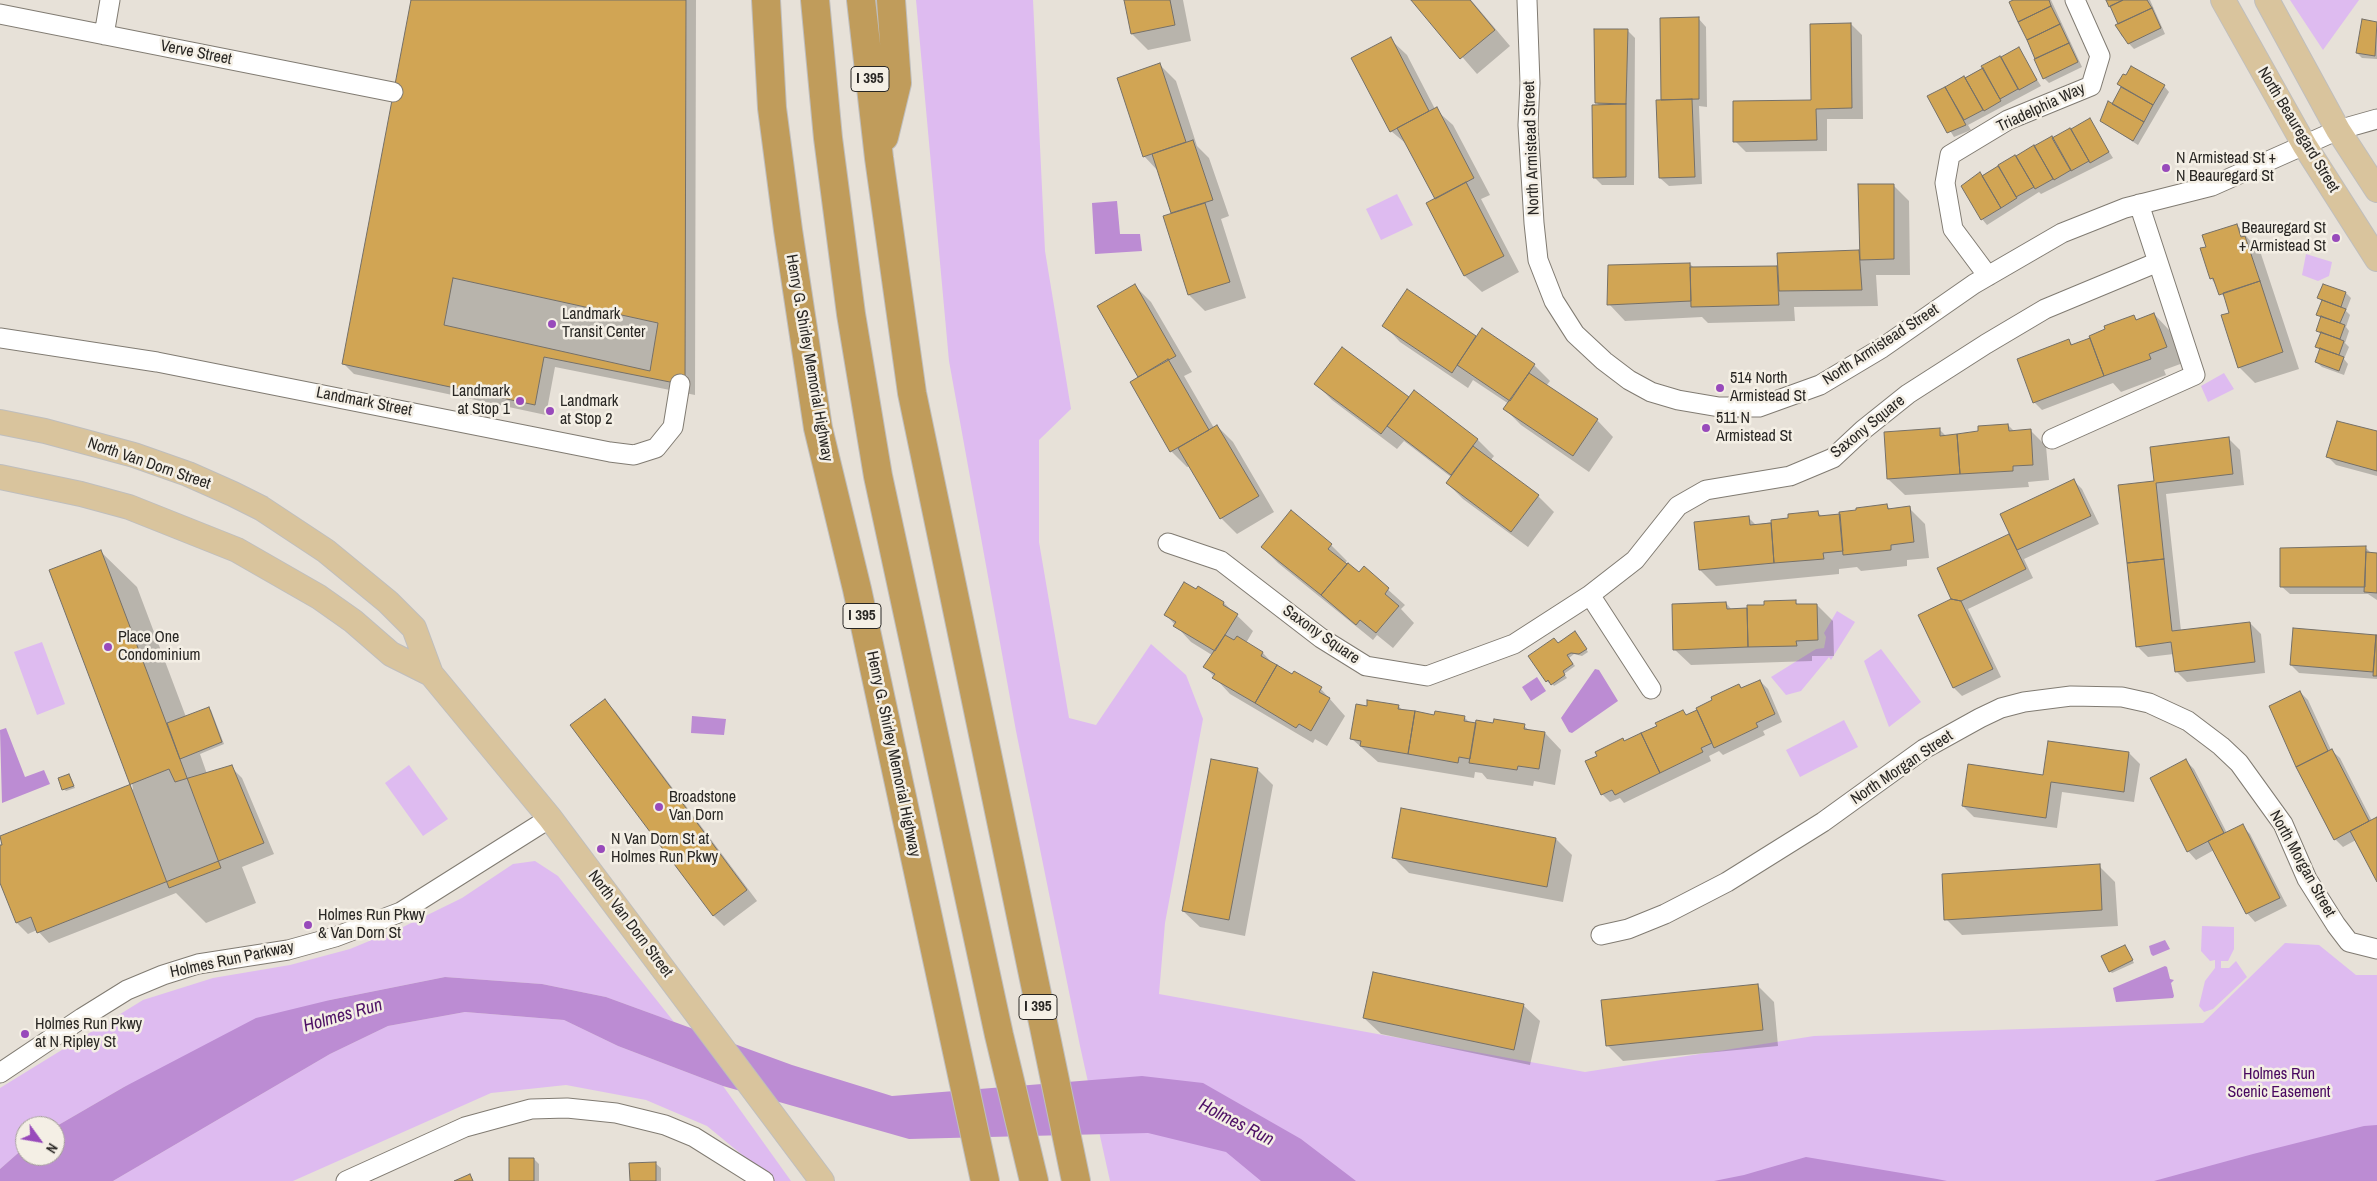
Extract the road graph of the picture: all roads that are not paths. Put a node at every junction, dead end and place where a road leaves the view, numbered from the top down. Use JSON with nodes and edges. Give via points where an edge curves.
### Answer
{"nodes":[{"id":1,"x":110,"y":0,"type":"edge"},
{"id":2,"x":765,"y":0,"type":"edge"},
{"id":3,"x":815,"y":0,"type":"edge"},
{"id":4,"x":861,"y":0,"type":"edge"},
{"id":5,"x":891,"y":0,"type":"edge"},
{"id":6,"x":1527,"y":0,"type":"edge"},
{"id":7,"x":2075,"y":0,"type":"edge"},
{"id":8,"x":2223,"y":0,"type":"edge"},
{"id":9,"x":2267,"y":0,"type":"edge"},
{"id":10,"x":0,"y":14,"type":"edge"},
{"id":11,"x":104,"y":35,"type":"junction"},
{"id":12,"x":393,"y":92,"type":"dead end"},
{"id":13,"x":2377,"y":119,"type":"edge"},
{"id":14,"x":2338,"y":130,"type":"junction"},
{"id":15,"x":2377,"y":133,"type":"edge"},
{"id":16,"x":2304,"y":146,"type":"junction"},
{"id":17,"x":879,"y":158,"type":"junction"},
{"id":18,"x":2377,"y":190,"type":"edge"},
{"id":19,"x":2140,"y":204,"type":"junction"},
{"id":20,"x":2377,"y":259,"type":"edge"},
{"id":21,"x":2158,"y":262,"type":"junction"},
{"id":22,"x":1988,"y":276,"type":"junction"},
{"id":23,"x":0,"y":338,"type":"edge"},
{"id":24,"x":680,"y":384,"type":"dead end"},
{"id":25,"x":0,"y":422,"type":"edge"},
{"id":26,"x":2052,"y":438,"type":"dead end"},
{"id":27,"x":0,"y":477,"type":"edge"},
{"id":28,"x":1168,"y":543,"type":"dead end"},
{"id":29,"x":1590,"y":595,"type":"junction"},
{"id":30,"x":431,"y":674,"type":"junction"},
{"id":31,"x":1651,"y":689,"type":"dead end"},
{"id":32,"x":550,"y":818,"type":"junction"},
{"id":33,"x":1602,"y":935,"type":"dead end"},
{"id":34,"x":2377,"y":949,"type":"edge"},
{"id":35,"x":0,"y":1073,"type":"edge"},
{"id":36,"x":346,"y":1181,"type":"edge"},
{"id":37,"x":764,"y":1181,"type":"edge"},
{"id":38,"x":822,"y":1181,"type":"edge"},
{"id":39,"x":985,"y":1181,"type":"edge"},
{"id":40,"x":1034,"y":1181,"type":"edge"},
{"id":41,"x":1076,"y":1181,"type":"edge"}],
"edges":[{"from":1,"to":11,"type":"street"},
{"from":2,"to":39,"type":"highway","name":"Henry G. Shirley Memorial Highway","number":"I 395","via":[[772,108],[818,428],[857,589]]},
{"from":3,"to":40,"type":"highway","via":[[828,138],[850,305],[878,476],[999,1035]]},
{"from":4,"to":17,"type":"highway","number":"I 395"},
{"from":5,"to":17,"type":"highway","via":[[897,83]]},
{"from":6,"to":22,"type":"street","name":"North Armistead Street","via":[[1528,125],[1538,260],[1554,301],[1575,334],[1628,380],[1651,392],[1692,404],[1759,407],[1820,385],[1882,348]]},
{"from":7,"to":22,"type":"street","name":"Triadelphia Way","via":[[2100,56],[2091,86],[2008,120],[1950,156],[1945,183],[1953,229]]},
{"from":8,"to":16,"type":"main road","name":"North Beauregard Street"},
{"from":9,"to":14,"type":"main road","name":"North Beauregard Street"},
{"from":10,"to":11,"type":"street","name":"Verve Street"},
{"from":11,"to":12,"type":"street","name":"Verve Street"},
{"from":13,"to":14,"type":"street","name":"North Armistead Street"},
{"from":14,"to":15,"type":"street","name":"North Armistead Street"},
{"from":14,"to":16,"type":"street","name":"North Armistead Street"},
{"from":14,"to":18,"type":"main road","name":"North Beauregard Street"},
{"from":16,"to":19,"type":"street","name":"North Armistead Street","via":[[2212,186]]},
{"from":16,"to":20,"type":"main road","name":"North Beauregard Street"},
{"from":17,"to":41,"type":"highway","number":"I 395","via":[[912,393]]},
{"from":19,"to":21,"type":"street"},
{"from":19,"to":22,"type":"street","name":"North Armistead Street","via":[[2062,233]]},
{"from":21,"to":26,"type":"street","via":[[2195,375]]},
{"from":21,"to":29,"type":"street","name":"Saxony Square","via":[[2045,309],[1994,339],[1908,394],[1833,458],[1790,476],[1706,490],[1678,506],[1635,560]]},
{"from":23,"to":24,"type":"street","name":"Landmark Street","via":[[157,362],[634,455],[656,448],[673,427]]},
{"from":25,"to":30,"type":"main road","name":"North Van Dorn Street","via":[[134,455],[188,474],[260,508],[326,551],[388,602],[414,628]]},
{"from":27,"to":30,"type":"main road","name":"North Van Dorn Street","via":[[129,507],[237,550],[319,597],[392,654]]},
{"from":28,"to":29,"type":"street","name":"Saxony Square","via":[[1221,561],[1321,638],[1366,666],[1427,676],[1514,644]]},
{"from":29,"to":31,"type":"street"},
{"from":30,"to":32,"type":"main road","name":"North Van Dorn Street"},
{"from":32,"to":35,"type":"street","name":"Holmes Run Parkway","via":[[401,912],[335,937],[288,950],[198,964],[163,975],[128,990]]},
{"from":32,"to":38,"type":"main road","name":"North Van Dorn Street"},
{"from":33,"to":34,"type":"street","name":"North Morgan Street","via":[[1664,914],[1726,882],[1823,822],[1924,749],[1980,718],[2024,702],[2070,696],[2122,697],[2149,703],[2188,721],[2221,746],[2239,763],[2283,824],[2307,879],[2349,942]]},
{"from":36,"to":37,"type":"street","via":[[434,1139],[531,1109],[594,1109],[637,1117],[694,1137]]}]}
